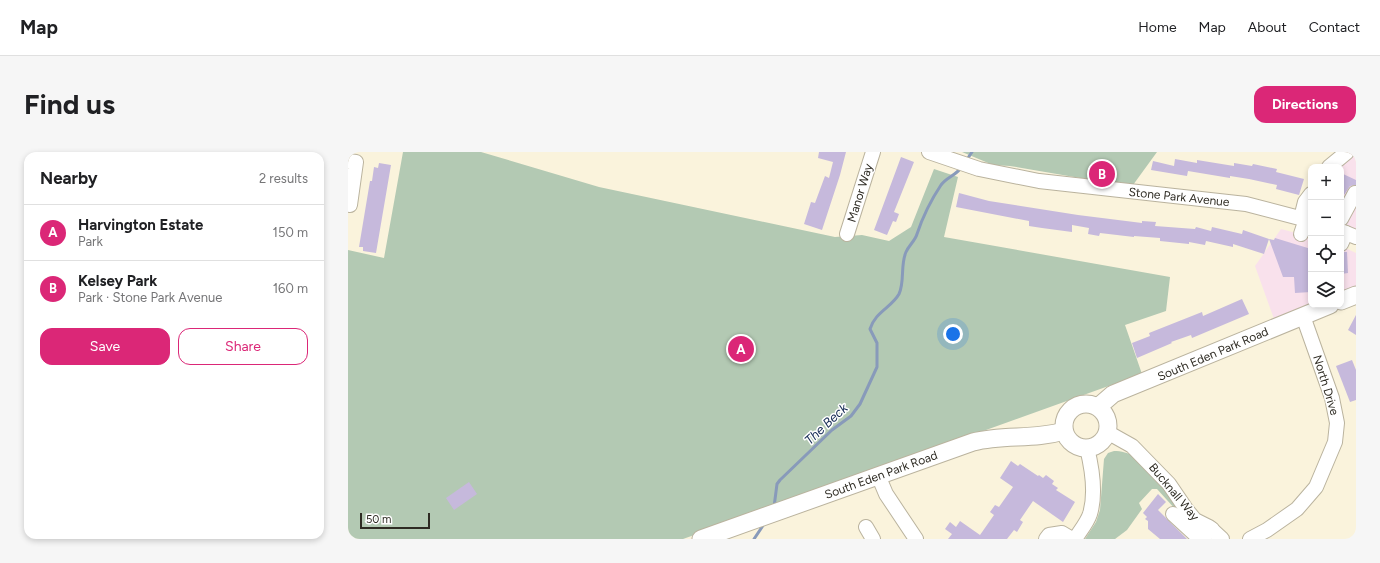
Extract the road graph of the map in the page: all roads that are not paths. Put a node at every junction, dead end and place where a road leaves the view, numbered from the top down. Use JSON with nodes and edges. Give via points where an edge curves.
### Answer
{"nodes":[{"id":1,"x":873,"y":152,"type":"edge"},
{"id":2,"x":929,"y":152,"type":"edge"},
{"id":3,"x":1347,"y":152,"type":"edge"},
{"id":4,"x":348,"y":161,"type":"edge"},
{"id":5,"x":1333,"y":164,"type":"edge"},
{"id":6,"x":1355,"y":193,"type":"edge"},
{"id":7,"x":1308,"y":198,"type":"edge"},
{"id":8,"x":350,"y":205,"type":"dead end"},
{"id":9,"x":1344,"y":213,"type":"edge"},
{"id":10,"x":1306,"y":219,"type":"edge"},
{"id":11,"x":847,"y":234,"type":"dead end"},
{"id":12,"x":1301,"y":234,"type":"dead end"},
{"id":13,"x":1356,"y":294,"type":"edge"},
{"id":14,"x":1344,"y":300,"type":"edge"},
{"id":15,"x":1321,"y":308,"type":"edge"},
{"id":16,"x":1303,"y":316,"type":"junction"},
{"id":17,"x":1098,"y":407,"type":"junction"},
{"id":18,"x":1064,"y":431,"type":"junction"},
{"id":19,"x":1107,"y":432,"type":"junction"},
{"id":20,"x":1087,"y":448,"type":"junction"},
{"id":21,"x":878,"y":475,"type":"junction"},
{"id":22,"x":1173,"y":514,"type":"dead end"},
{"id":23,"x":1217,"y":534,"type":"edge"},
{"id":24,"x":701,"y":539,"type":"edge"},
{"id":25,"x":916,"y":539,"type":"edge"},
{"id":26,"x":1046,"y":539,"type":"edge"},
{"id":27,"x":1072,"y":539,"type":"edge"},
{"id":28,"x":1075,"y":539,"type":"edge"},
{"id":29,"x":1250,"y":539,"type":"edge"}],
"edges":[{"from":1,"to":11,"type":"street","name":"Manor Way"},
{"from":2,"to":10,"type":"street","name":"Stone Park Avenue","via":[[979,169],[1039,181],[1246,204]]},
{"from":3,"to":5,"type":"street"},
{"from":4,"to":8,"type":"street","via":[[356,162]]},
{"from":6,"to":9,"type":"street"},
{"from":7,"to":10,"type":"street","via":[[1305,202]]},
{"from":10,"to":12,"type":"street"},
{"from":13,"to":14,"type":"main road"},
{"from":15,"to":16,"type":"main road","name":"South Eden Park Road"},
{"from":16,"to":17,"type":"main road","name":"South Eden Park Road","via":[[1113,394]]},
{"from":16,"to":29,"type":"street","name":"North Drive","via":[[1332,398],[1337,422],[1335,442],[1316,487],[1297,509]]},
{"from":17,"to":18,"type":"main road","via":[[1085,403],[1074,408],[1065,418]]},
{"from":17,"to":19,"type":"main road","via":[[1108,420]]},
{"from":18,"to":20,"type":"main road","via":[[1076,445]]},
{"from":18,"to":21,"type":"main road","name":"South Eden Park Road","via":[[1038,437],[983,439]]},
{"from":19,"to":20,"type":"main road","via":[[1101,442]]},
{"from":19,"to":23,"type":"street","name":"Bucknall Way","via":[[1132,446],[1170,484],[1195,520]]},
{"from":20,"to":28,"type":"street","via":[[1093,494],[1090,514]]},
{"from":21,"to":24,"type":"main road","name":"South Eden Park Road"},
{"from":21,"to":25,"type":"street","via":[[886,494]]},
{"from":22,"to":23,"type":"street","via":[[1199,538]]},
{"from":26,"to":27,"type":"street","via":[[1049,535],[1062,533]]}]}
